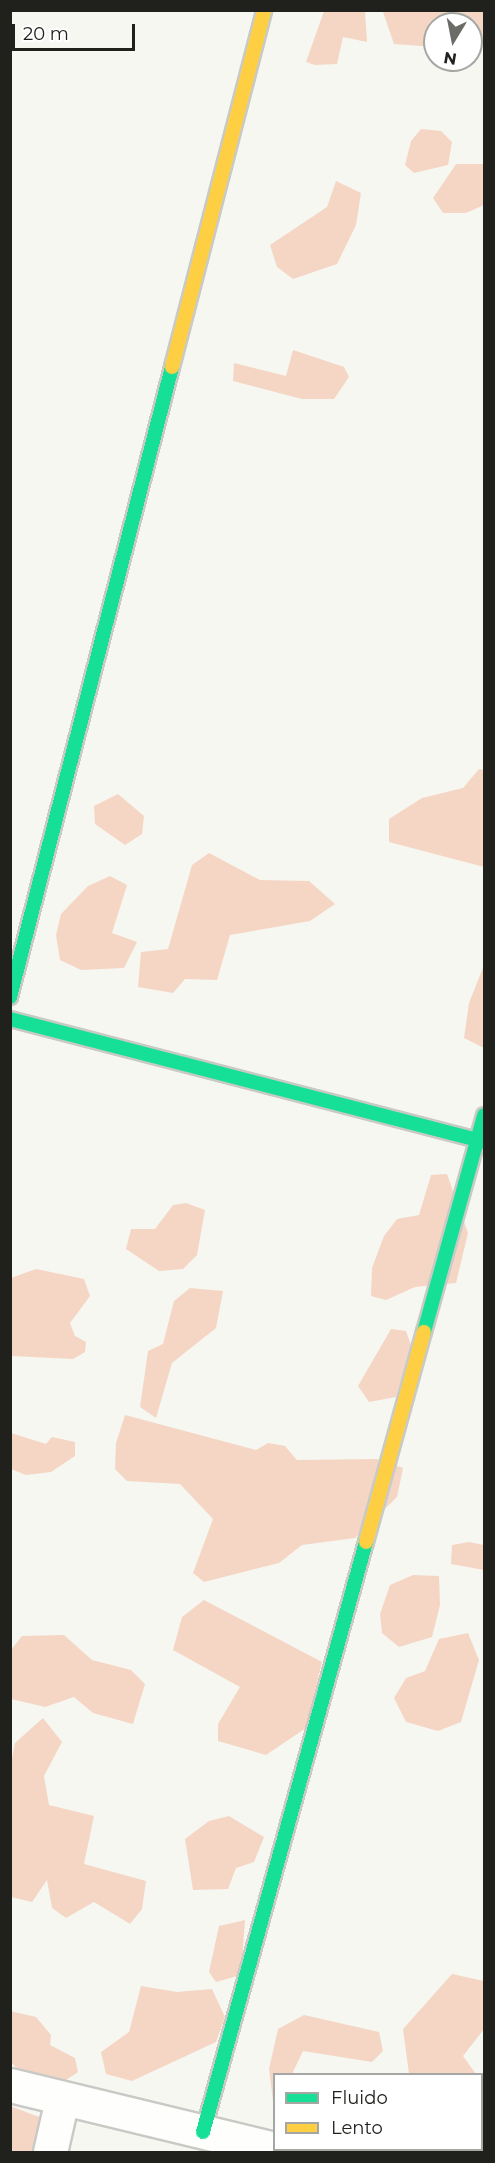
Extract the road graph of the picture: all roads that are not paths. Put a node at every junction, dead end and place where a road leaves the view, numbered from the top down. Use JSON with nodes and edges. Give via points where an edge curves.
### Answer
{"nodes":[{"id":1,"x":264,"y":10,"type":"edge"},
{"id":2,"x":10,"y":996,"type":"edge"},
{"id":3,"x":10,"y":1019,"type":"edge"},
{"id":4,"x":484,"y":1115,"type":"edge"},
{"id":5,"x":482,"y":1141,"type":"edge"},
{"id":6,"x":10,"y":2085,"type":"edge"},
{"id":7,"x":62,"y":2099,"type":"junction"},
{"id":8,"x":203,"y":2132,"type":"junction"},
{"id":9,"x":273,"y":2149,"type":"edge"},
{"id":10,"x":50,"y":2152,"type":"edge"}],
"edges":[{"from":1,"to":2,"type":"street"},
{"from":3,"to":5,"type":"street"},
{"from":4,"to":5,"type":"street"},
{"from":5,"to":8,"type":"street"},
{"from":6,"to":7,"type":"street"},
{"from":7,"to":8,"type":"street"},
{"from":7,"to":10,"type":"street"},
{"from":8,"to":9,"type":"street"}]}
